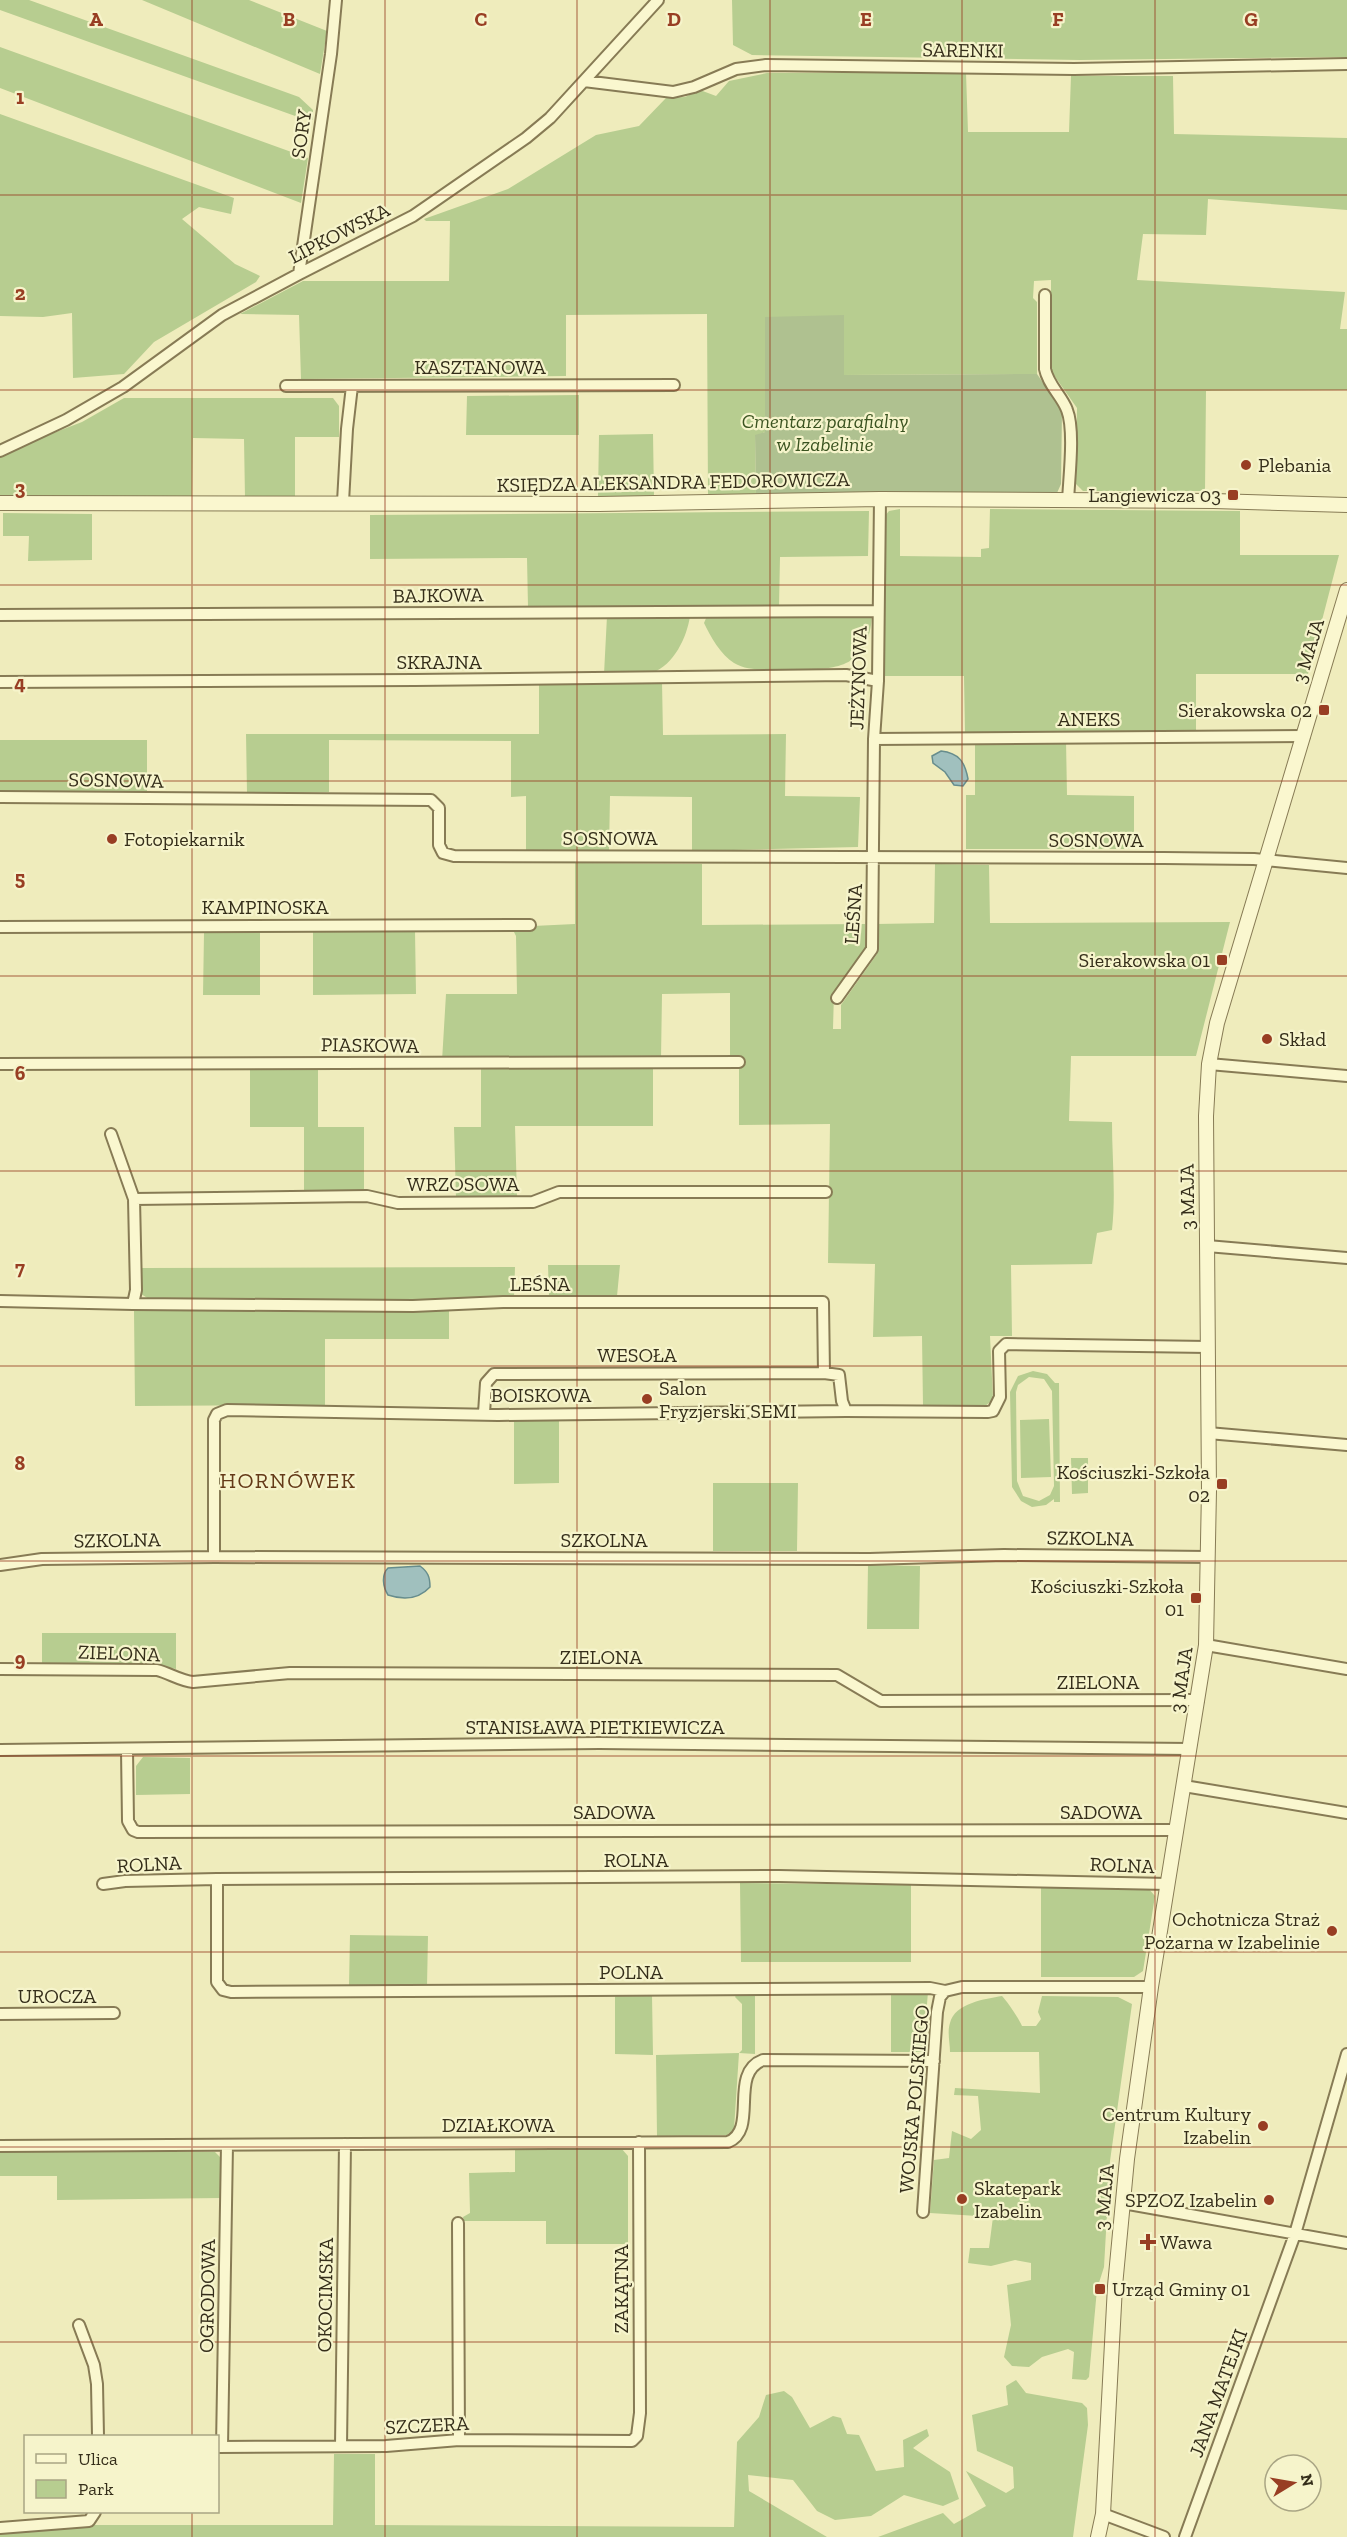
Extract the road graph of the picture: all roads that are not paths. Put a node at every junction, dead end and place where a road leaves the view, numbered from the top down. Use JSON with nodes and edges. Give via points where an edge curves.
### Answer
{"nodes":[{"id":1,"x":336,"y":0,"type":"edge"},
{"id":2,"x":658,"y":0,"type":"edge"},
{"id":3,"x":1347,"y":64,"type":"edge"},
{"id":4,"x":584,"y":81,"type":"junction"},
{"id":5,"x":298,"y":274,"type":"junction"},
{"id":6,"x":1045,"y":295,"type":"dead end"},
{"id":7,"x":674,"y":385,"type":"dead end"},
{"id":8,"x":286,"y":386,"type":"dead end"},
{"id":9,"x":352,"y":386,"type":"junction"},
{"id":10,"x":0,"y":451,"type":"edge"},
{"id":11,"x":880,"y":499,"type":"junction"},
{"id":12,"x":1068,"y":501,"type":"junction"},
{"id":13,"x":344,"y":502,"type":"junction"},
{"id":14,"x":0,"y":503,"type":"edge"},
{"id":15,"x":1347,"y":505,"type":"edge"},
{"id":16,"x":1347,"y":590,"type":"edge"},
{"id":17,"x":877,"y":611,"type":"junction"},
{"id":18,"x":0,"y":615,"type":"edge"},
{"id":19,"x":878,"y":681,"type":"junction"},
{"id":20,"x":0,"y":682,"type":"edge"},
{"id":21,"x":1304,"y":736,"type":"junction"},
{"id":22,"x":874,"y":739,"type":"junction"},
{"id":23,"x":0,"y":797,"type":"edge"},
{"id":24,"x":874,"y":858,"type":"junction"},
{"id":25,"x":1266,"y":861,"type":"junction"},
{"id":26,"x":1347,"y":868,"type":"edge"},
{"id":27,"x":530,"y":925,"type":"dead end"},
{"id":28,"x":0,"y":927,"type":"edge"},
{"id":29,"x":837,"y":998,"type":"dead end"},
{"id":30,"x":739,"y":1062,"type":"dead end"},
{"id":31,"x":0,"y":1064,"type":"edge"},
{"id":32,"x":1209,"y":1064,"type":"junction"},
{"id":33,"x":1347,"y":1076,"type":"edge"},
{"id":34,"x":111,"y":1134,"type":"dead end"},
{"id":35,"x":826,"y":1192,"type":"dead end"},
{"id":36,"x":134,"y":1199,"type":"junction"},
{"id":37,"x":1207,"y":1246,"type":"junction"},
{"id":38,"x":1347,"y":1258,"type":"edge"},
{"id":39,"x":0,"y":1301,"type":"edge"},
{"id":40,"x":133,"y":1304,"type":"junction"},
{"id":41,"x":1208,"y":1347,"type":"junction"},
{"id":42,"x":824,"y":1373,"type":"junction"},
{"id":43,"x":846,"y":1411,"type":"junction"},
{"id":44,"x":484,"y":1413,"type":"junction"},
{"id":45,"x":1208,"y":1433,"type":"junction"},
{"id":46,"x":1347,"y":1445,"type":"edge"},
{"id":47,"x":214,"y":1557,"type":"junction"},
{"id":48,"x":1208,"y":1557,"type":"junction"},
{"id":49,"x":0,"y":1565,"type":"edge"},
{"id":50,"x":1206,"y":1646,"type":"junction"},
{"id":51,"x":0,"y":1669,"type":"edge"},
{"id":52,"x":1347,"y":1669,"type":"edge"},
{"id":53,"x":1198,"y":1700,"type":"junction"},
{"id":54,"x":1190,"y":1749,"type":"junction"},
{"id":55,"x":0,"y":1750,"type":"edge"},
{"id":56,"x":127,"y":1750,"type":"junction"},
{"id":57,"x":1184,"y":1786,"type":"junction"},
{"id":58,"x":1347,"y":1813,"type":"edge"},
{"id":59,"x":1177,"y":1830,"type":"junction"},
{"id":60,"x":217,"y":1879,"type":"junction"},
{"id":61,"x":103,"y":1884,"type":"dead end"},
{"id":62,"x":1168,"y":1884,"type":"junction"},
{"id":63,"x":1151,"y":1987,"type":"junction"},
{"id":64,"x":945,"y":1990,"type":"junction"},
{"id":65,"x":114,"y":2013,"type":"dead end"},
{"id":66,"x":0,"y":2014,"type":"edge"},
{"id":67,"x":1347,"y":2054,"type":"edge"},
{"id":68,"x":934,"y":2061,"type":"junction"},
{"id":69,"x":639,"y":2142,"type":"junction"},
{"id":70,"x":345,"y":2144,"type":"junction"},
{"id":71,"x":227,"y":2145,"type":"junction"},
{"id":72,"x":0,"y":2146,"type":"edge"},
{"id":73,"x":1123,"y":2203,"type":"junction"},
{"id":74,"x":923,"y":2212,"type":"dead end"},
{"id":75,"x":458,"y":2223,"type":"dead end"},
{"id":76,"x":1294,"y":2234,"type":"junction"},
{"id":77,"x":1347,"y":2243,"type":"edge"},
{"id":78,"x":79,"y":2325,"type":"dead end"},
{"id":79,"x":98,"y":2435,"type":"edge"},
{"id":80,"x":637,"y":2436,"type":"joint"},
{"id":81,"x":459,"y":2439,"type":"junction"},
{"id":82,"x":341,"y":2446,"type":"junction"},
{"id":83,"x":220,"y":2447,"type":"edge"},
{"id":84,"x":94,"y":2513,"type":"edge"},
{"id":85,"x":1103,"y":2514,"type":"junction"},
{"id":86,"x":0,"y":2528,"type":"edge"},
{"id":87,"x":1098,"y":2537,"type":"edge"},
{"id":88,"x":1164,"y":2537,"type":"edge"},
{"id":89,"x":1185,"y":2537,"type":"edge"}],
"edges":[{"from":1,"to":5,"type":"street","name":"SORY"},
{"from":2,"to":4,"type":"street","name":"LIPKOWSKA"},
{"from":3,"to":4,"type":"street","name":"SARENKI","via":[[1074,69],[766,64],[736,69],[673,92]]},
{"from":4,"to":5,"type":"street","name":"LIPKOWSKA","via":[[526,138],[413,216]]},
{"from":5,"to":10,"type":"street","name":"LIPKOWSKA","via":[[222,315],[97,404]]},
{"from":6,"to":12,"type":"street","via":[[1046,375],[1067,409],[1070,422]]},
{"from":7,"to":9,"type":"street","name":"KASZTANOWA"},
{"from":8,"to":9,"type":"street","name":"KASZTANOWA"},
{"from":9,"to":13,"type":"street"},
{"from":11,"to":12,"type":"street","name":"KSIĘDZA ALEKSANDRA FEDOROWICZA"},
{"from":11,"to":13,"type":"street","name":"KSIĘDZA ALEKSANDRA FEDOROWICZA","via":[[599,504]]},
{"from":11,"to":17,"type":"street","name":"JEŻYNOWA"},
{"from":12,"to":15,"type":"street","name":"KSIĘDZA ALEKSANDRA FEDOROWICZA"},
{"from":13,"to":14,"type":"street","name":"KSIĘDZA ALEKSANDRA FEDOROWICZA"},
{"from":16,"to":21,"type":"street","name":"3 MAJA"},
{"from":17,"to":18,"type":"street","name":"BAJKOWA"},
{"from":17,"to":19,"type":"street","name":"JEŻYNOWA"},
{"from":19,"to":20,"type":"street","name":"SKRAJNA","via":[[846,675]]},
{"from":19,"to":22,"type":"street","name":"JEŻYNOWA"},
{"from":21,"to":22,"type":"street","name":"ANEKS"},
{"from":21,"to":25,"type":"street","name":"3 MAJA"},
{"from":22,"to":24,"type":"street","name":"JEŻYNOWA"},
{"from":23,"to":24,"type":"street","name":"SOSNOWA","via":[[431,800],[439,808],[439,845],[443,853],[454,856]]},
{"from":24,"to":25,"type":"street","name":"SOSNOWA"},
{"from":24,"to":29,"type":"street","name":"LEŚNA","via":[[872,949]]},
{"from":25,"to":26,"type":"street","name":"SOSNOWA"},
{"from":25,"to":32,"type":"street","name":"3 MAJA","via":[[1217,1023]]},
{"from":27,"to":28,"type":"street","name":"KAMPINOSKA"},
{"from":30,"to":31,"type":"street","name":"PIASKOWA"},
{"from":32,"to":33,"type":"street"},
{"from":32,"to":37,"type":"street","name":"3 MAJA"},
{"from":34,"to":36,"type":"street"},
{"from":35,"to":36,"type":"street","name":"WRZOSOWA","via":[[559,1192],[533,1202],[398,1203],[367,1196]]},
{"from":36,"to":40,"type":"street"},
{"from":37,"to":38,"type":"street"},
{"from":37,"to":41,"type":"street","name":"3 MAJA"},
{"from":39,"to":40,"type":"street"},
{"from":40,"to":42,"type":"street","name":"LEŚNA","via":[[823,1302]]},
{"from":41,"to":43,"type":"street","name":"BOISKOWA","via":[[1006,1344],[999,1351],[1000,1397],[993,1411]]},
{"from":41,"to":45,"type":"street","name":"3 MAJA"},
{"from":42,"to":43,"type":"street","via":[[839,1376]]},
{"from":42,"to":44,"type":"street","name":"WESOŁA","via":[[494,1374],[486,1383]]},
{"from":43,"to":44,"type":"street","name":"BOISKOWA"},
{"from":44,"to":47,"type":"street","name":"BOISKOWA","via":[[227,1410],[217,1414]]},
{"from":45,"to":46,"type":"street"},
{"from":45,"to":48,"type":"street","name":"3 MAJA"},
{"from":47,"to":48,"type":"street","name":"SZKOLNA"},
{"from":47,"to":49,"type":"street","name":"SZKOLNA","via":[[42,1559]]},
{"from":48,"to":50,"type":"street","name":"3 MAJA"},
{"from":50,"to":52,"type":"street"},
{"from":50,"to":53,"type":"street","name":"3 MAJA"},
{"from":51,"to":53,"type":"street","name":"ZIELONA","via":[[157,1670],[185,1682],[290,1673],[837,1675],[881,1701]]},
{"from":53,"to":54,"type":"street","name":"3 MAJA"},
{"from":54,"to":56,"type":"street","name":"STANISŁAWA PIETKIEWICZA","via":[[598,1743]]},
{"from":54,"to":57,"type":"street","name":"3 MAJA"},
{"from":55,"to":56,"type":"street","name":"STANISŁAWA PIETKIEWICZA"},
{"from":56,"to":59,"type":"street","name":"SADOWA","via":[[128,1821],[138,1832]]},
{"from":57,"to":58,"type":"street"},
{"from":57,"to":59,"type":"street","name":"3 MAJA"},
{"from":59,"to":62,"type":"street","name":"3 MAJA"},
{"from":60,"to":61,"type":"street","name":"ROLNA"},
{"from":60,"to":62,"type":"street","name":"ROLNA","via":[[779,1876]]},
{"from":60,"to":64,"type":"street","name":"POLNA","via":[[218,1982],[223,1990],[231,1992]]},
{"from":62,"to":63,"type":"street","name":"3 MAJA"},
{"from":63,"to":64,"type":"street","name":"POLNA"},
{"from":63,"to":73,"type":"street","name":"3 MAJA"},
{"from":64,"to":68,"type":"street","name":"WOJSKA POLSKIEGO","via":[[937,2012]]},
{"from":65,"to":66,"type":"street","name":"UROCZA"},
{"from":67,"to":76,"type":"street","name":"JANA MATEJKI"},
{"from":68,"to":69,"type":"street","name":"DZIAŁKOWA","via":[[763,2060],[754,2063],[747,2073],[741,2130],[734,2140]]},
{"from":68,"to":74,"type":"street","name":"WOJSKA POLSKIEGO"},
{"from":69,"to":70,"type":"street","name":"DZIAŁKOWA"},
{"from":69,"to":80,"type":"street","name":"ZAKĄTNA"},
{"from":70,"to":71,"type":"street","name":"DZIAŁKOWA"},
{"from":70,"to":82,"type":"street","name":"OKOCIMSKA"},
{"from":71,"to":72,"type":"street","name":"DZIAŁKOWA"},
{"from":71,"to":83,"type":"street","name":"OGRODOWA"},
{"from":73,"to":76,"type":"street"},
{"from":73,"to":85,"type":"street","name":"3 MAJA"},
{"from":75,"to":81,"type":"street"},
{"from":76,"to":77,"type":"street"},
{"from":76,"to":89,"type":"street","name":"JANA MATEJKI"},
{"from":78,"to":79,"type":"street","via":[[94,2365]]},
{"from":80,"to":81,"type":"street","name":"SZCZERA","via":[[624,2441]]},
{"from":81,"to":82,"type":"street","name":"SZCZERA"},
{"from":82,"to":83,"type":"street","name":"SZCZERA"},
{"from":84,"to":86,"type":"street","via":[[89,2521]]},
{"from":85,"to":87,"type":"street","name":"3 MAJA"},
{"from":85,"to":88,"type":"street"}]}
